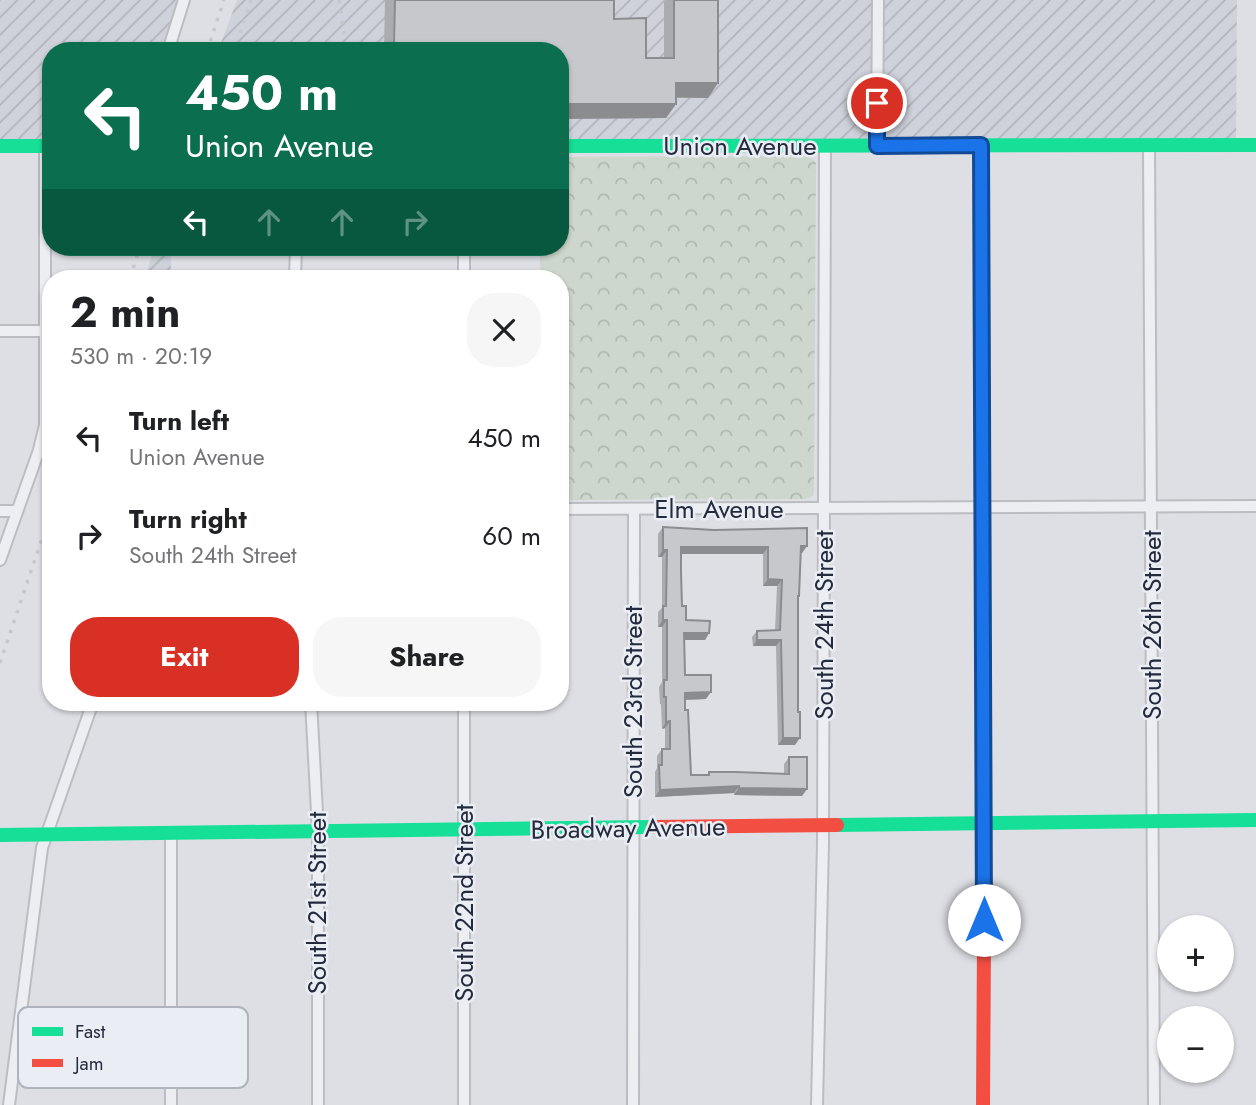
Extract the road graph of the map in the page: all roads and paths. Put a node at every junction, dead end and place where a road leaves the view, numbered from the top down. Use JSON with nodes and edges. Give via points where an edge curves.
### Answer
{"nodes":[{"id":1,"x":184,"y":0,"type":"edge"},
{"id":2,"x":878,"y":0,"type":"edge"},
{"id":3,"x":171,"y":42,"type":"edge"},
{"id":4,"x":981,"y":145,"type":"junction"},
{"id":5,"x":1256,"y":145,"type":"edge"},
{"id":6,"x":0,"y":146,"type":"edge"},
{"id":7,"x":42,"y":146,"type":"edge"},
{"id":8,"x":569,"y":146,"type":"edge"},
{"id":9,"x":825,"y":146,"type":"junction"},
{"id":10,"x":877,"y":146,"type":"junction"},
{"id":11,"x":1149,"y":146,"type":"junction"},
{"id":12,"x":0,"y":331,"type":"edge"},
{"id":13,"x":42,"y":331,"type":"edge"},
{"id":14,"x":42,"y":438,"type":"edge"},
{"id":15,"x":1256,"y":506,"type":"edge"},
{"id":16,"x":984,"y":508,"type":"junction"},
{"id":17,"x":1152,"y":508,"type":"junction"},
{"id":18,"x":569,"y":509,"type":"edge"},
{"id":19,"x":634,"y":509,"type":"junction"},
{"id":20,"x":824,"y":509,"type":"junction"},
{"id":21,"x":0,"y":511,"type":"edge"},
{"id":22,"x":18,"y":512,"type":"junction"},
{"id":23,"x":0,"y":560,"type":"edge"},
{"id":24,"x":90,"y":711,"type":"edge"},
{"id":25,"x":311,"y":711,"type":"edge"},
{"id":26,"x":464,"y":711,"type":"edge"},
{"id":27,"x":1256,"y":820,"type":"edge"},
{"id":28,"x":1153,"y":821,"type":"junction"},
{"id":29,"x":985,"y":824,"type":"junction"},
{"id":30,"x":823,"y":826,"type":"junction"},
{"id":31,"x":464,"y":829,"type":"junction"},
{"id":32,"x":633,"y":829,"type":"junction"},
{"id":33,"x":318,"y":831,"type":"junction"},
{"id":34,"x":171,"y":833,"type":"junction"},
{"id":35,"x":0,"y":835,"type":"edge"},
{"id":36,"x":46,"y":835,"type":"junction"},
{"id":37,"x":21,"y":1007,"type":"edge"},
{"id":38,"x":172,"y":1007,"type":"edge"},
{"id":39,"x":18,"y":1034,"type":"edge"},
{"id":40,"x":9,"y":1105,"type":"edge"},
{"id":41,"x":318,"y":1105,"type":"edge"},
{"id":42,"x":464,"y":1105,"type":"edge"},
{"id":43,"x":633,"y":1105,"type":"edge"},
{"id":44,"x":817,"y":1105,"type":"edge"},
{"id":45,"x":983,"y":1105,"type":"edge"},
{"id":46,"x":1154,"y":1105,"type":"edge"}],
"edges":[{"from":1,"to":3,"type":"street"},
{"from":2,"to":10,"type":"street"},
{"from":4,"to":10,"type":"street","name":"Union Avenue"},
{"from":4,"to":11,"type":"street","name":"Union Avenue"},
{"from":4,"to":16,"type":"street"},
{"from":5,"to":11,"type":"street","name":"Union Avenue"},
{"from":6,"to":7,"type":"street"},
{"from":8,"to":9,"type":"street","name":"Union Avenue"},
{"from":9,"to":10,"type":"street","name":"Union Avenue"},
{"from":9,"to":20,"type":"street","name":"South 24th Street"},
{"from":11,"to":17,"type":"street","name":"South 26th Street"},
{"from":12,"to":13,"type":"street"},
{"from":14,"to":22,"type":"street"},
{"from":15,"to":17,"type":"street","name":"Elm Avenue"},
{"from":16,"to":17,"type":"street","name":"Elm Avenue"},
{"from":16,"to":20,"type":"street","name":"Elm Avenue"},
{"from":16,"to":29,"type":"street"},
{"from":17,"to":28,"type":"street","name":"South 26th Street"},
{"from":18,"to":19,"type":"street","name":"Elm Avenue"},
{"from":19,"to":20,"type":"street","name":"Elm Avenue"},
{"from":19,"to":32,"type":"street","name":"South 23rd Street"},
{"from":20,"to":30,"type":"street","name":"South 24th Street"},
{"from":21,"to":22,"type":"street"},
{"from":22,"to":23,"type":"street"},
{"from":24,"to":36,"type":"street"},
{"from":25,"to":33,"type":"street","name":"South 21st Street"},
{"from":26,"to":31,"type":"street","name":"South 22nd Street"},
{"from":27,"to":28,"type":"street","name":"Broadway Avenue"},
{"from":28,"to":29,"type":"street","name":"Broadway Avenue"},
{"from":28,"to":46,"type":"street","name":"South 26th Street"},
{"from":29,"to":30,"type":"street","name":"Broadway Avenue"},
{"from":29,"to":45,"type":"street"},
{"from":30,"to":32,"type":"street","name":"Broadway Avenue"},
{"from":30,"to":44,"type":"street","name":"South 24th Street"},
{"from":31,"to":32,"type":"street","name":"Broadway Avenue"},
{"from":31,"to":33,"type":"street","name":"Broadway Avenue"},
{"from":31,"to":42,"type":"street","name":"South 22nd Street"},
{"from":32,"to":43,"type":"street","name":"South 23rd Street"},
{"from":33,"to":34,"type":"street","name":"Broadway Avenue"},
{"from":33,"to":41,"type":"street","name":"South 21st Street"},
{"from":34,"to":36,"type":"street","name":"Broadway Avenue"},
{"from":34,"to":38,"type":"street"},
{"from":35,"to":36,"type":"street","name":"Broadway Avenue"},
{"from":36,"to":37,"type":"street"},
{"from":39,"to":40,"type":"street"}]}
